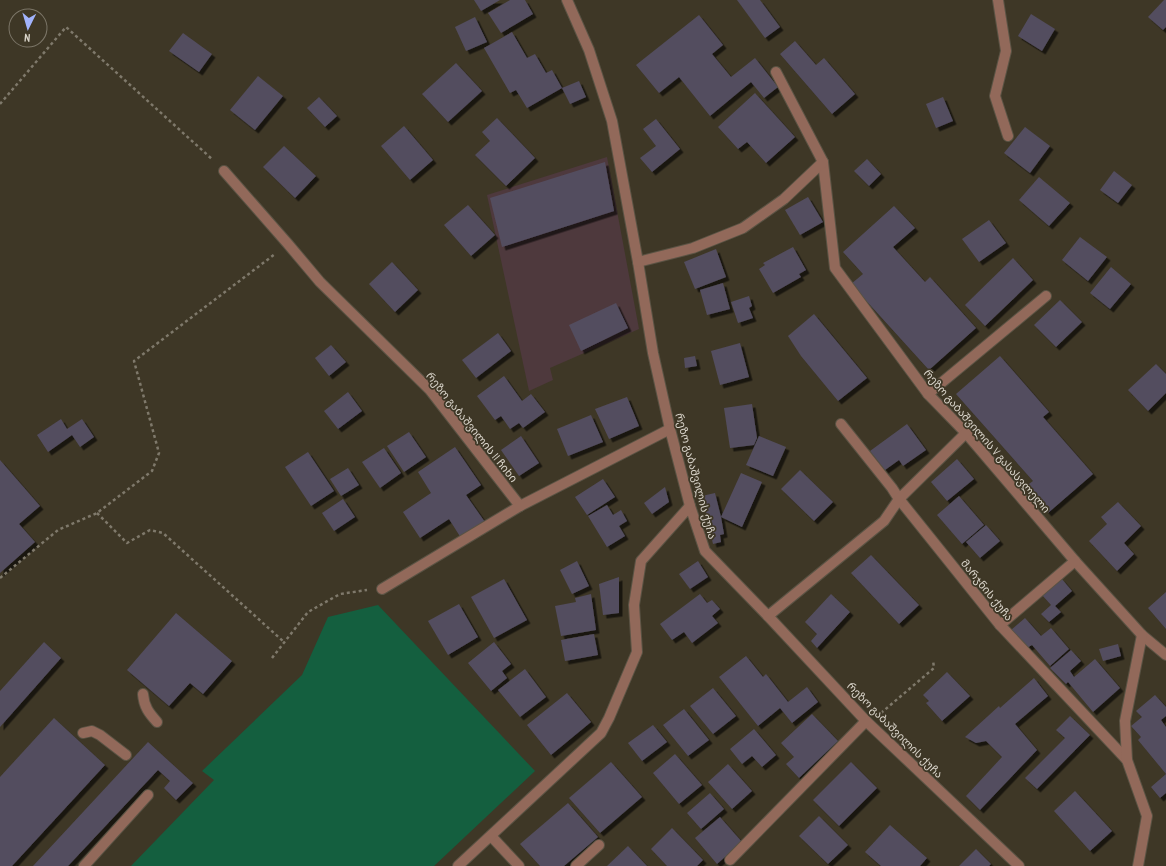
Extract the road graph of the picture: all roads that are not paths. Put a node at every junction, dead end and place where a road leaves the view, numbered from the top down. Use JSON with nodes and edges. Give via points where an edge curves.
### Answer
{"nodes":[{"id":1,"x":567,"y":0,"type":"edge"},
{"id":2,"x":998,"y":0,"type":"edge"},
{"id":3,"x":776,"y":72,"type":"dead end"},
{"id":4,"x":1008,"y":136,"type":"dead end"},
{"id":5,"x":823,"y":162,"type":"junction"},
{"id":6,"x":224,"y":171,"type":"road end"},
{"id":7,"x":638,"y":262,"type":"junction"},
{"id":8,"x":1046,"y":296,"type":"dead end"},
{"id":9,"x":928,"y":394,"type":"junction"},
{"id":10,"x":842,"y":424,"type":"dead end"},
{"id":11,"x":670,"y":429,"type":"junction"},
{"id":12,"x":966,"y":434,"type":"junction"},
{"id":13,"x":899,"y":499,"type":"junction"},
{"id":14,"x":520,"y":506,"type":"junction"},
{"id":15,"x":690,"y":506,"type":"junction"},
{"id":16,"x":1075,"y":561,"type":"junction"},
{"id":17,"x":382,"y":589,"type":"road end"},
{"id":18,"x":768,"y":616,"type":"junction"},
{"id":19,"x":1000,"y":625,"type":"junction"},
{"id":20,"x":1142,"y":634,"type":"junction"},
{"id":21,"x":1166,"y":655,"type":"edge"},
{"id":22,"x":143,"y":694,"type":"dead end"},
{"id":23,"x":157,"y":722,"type":"dead end"},
{"id":24,"x":867,"y":722,"type":"junction"},
{"id":25,"x":83,"y":733,"type":"dead end"},
{"id":26,"x":126,"y":755,"type":"dead end"},
{"id":27,"x":1127,"y":760,"type":"junction"},
{"id":28,"x":148,"y":795,"type":"dead end"},
{"id":29,"x":491,"y":836,"type":"junction"},
{"id":30,"x":599,"y":844,"type":"dead end"},
{"id":31,"x":730,"y":860,"type":"dead end"},
{"id":32,"x":84,"y":866,"type":"edge"},
{"id":33,"x":458,"y":866,"type":"edge"},
{"id":34,"x":519,"y":866,"type":"edge"},
{"id":35,"x":576,"y":866,"type":"edge"},
{"id":36,"x":1019,"y":866,"type":"edge"},
{"id":37,"x":1138,"y":866,"type":"edge"}],
"edges":[{"from":1,"to":7,"type":"street","name":"რეზო გაბაშვილის ქუჩა","via":[[589,50],[612,121]]},
{"from":2,"to":4,"type":"street","via":[[1006,52],[995,96]]},
{"from":3,"to":5,"type":"street","name":"რეზო გაბაშვილის V გასასვლელი"},
{"from":5,"to":7,"type":"street","via":[[784,199],[743,228],[693,248]]},
{"from":5,"to":9,"type":"street","name":"რეზო გაბაშვილის V გასასვლელი","via":[[835,268]]},
{"from":6,"to":14,"type":"street","name":"რეზო გაბაშვილის II ჩიხი","via":[[320,282],[430,390]]},
{"from":7,"to":11,"type":"street","name":"რეზო გაბაშვილის ქუჩა","via":[[653,353]]},
{"from":8,"to":9,"type":"street"},
{"from":9,"to":12,"type":"street","name":"რეზო გაბაშვილის V გასასვლელი"},
{"from":10,"to":13,"type":"street","name":"მარჯნის ქუჩა"},
{"from":11,"to":14,"type":"street"},
{"from":11,"to":15,"type":"street","name":"რეზო გაბაშვილის ქუჩა"},
{"from":12,"to":13,"type":"street"},
{"from":12,"to":16,"type":"street","name":"რეზო გაბაშვილის V გასასვლელი"},
{"from":13,"to":18,"type":"street","via":[[884,521]]},
{"from":13,"to":19,"type":"street","name":"მარჯნის ქუჩა"},
{"from":14,"to":17,"type":"street"},
{"from":15,"to":18,"type":"street","name":"რეზო გაბაშვილის ქუჩა","via":[[705,551]]},
{"from":15,"to":29,"type":"street","via":[[641,562],[634,605],[637,652],[601,733]]},
{"from":16,"to":19,"type":"street"},
{"from":16,"to":20,"type":"street","name":"რეზო გაბაშვილის V გასასვლელი"},
{"from":18,"to":24,"type":"street","name":"რეზო გაბაშვილის ქუჩა"},
{"from":19,"to":27,"type":"street","name":"მარჯნის ქუჩა"},
{"from":20,"to":21,"type":"street","name":"რეზო გაბაშვილის V გასასვლელი"},
{"from":20,"to":27,"type":"street","via":[[1125,721]]},
{"from":22,"to":23,"type":"street","via":[[145,707]]},
{"from":24,"to":31,"type":"street"},
{"from":24,"to":36,"type":"street","name":"რეზო გაბაშვილის ქუჩა"},
{"from":25,"to":26,"type":"street","via":[[92,731],[100,735]]},
{"from":27,"to":37,"type":"street","via":[[1147,816]]},
{"from":28,"to":32,"type":"street"},
{"from":29,"to":33,"type":"street"},
{"from":29,"to":34,"type":"street"},
{"from":30,"to":35,"type":"street"}]}
